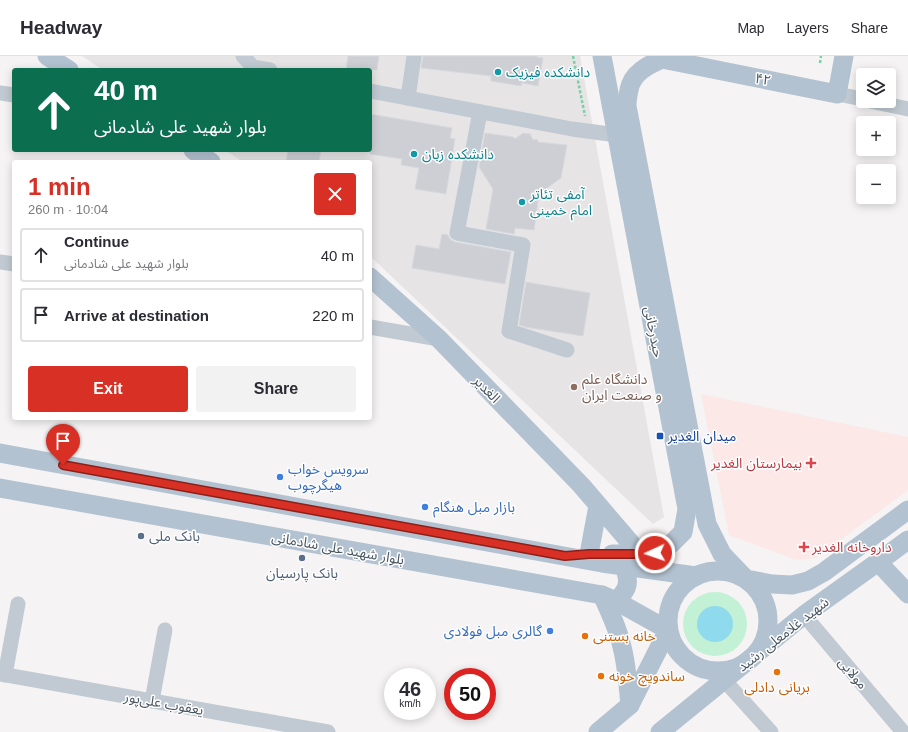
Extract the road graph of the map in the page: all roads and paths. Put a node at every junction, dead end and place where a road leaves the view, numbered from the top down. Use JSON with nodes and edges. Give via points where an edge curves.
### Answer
{"nodes":[{"id":1,"x":47,"y":56,"type":"edge"},
{"id":2,"x":243,"y":56,"type":"edge"},
{"id":3,"x":414,"y":56,"type":"edge"},
{"id":4,"x":573,"y":56,"type":"edge"},
{"id":5,"x":602,"y":56,"type":"edge"},
{"id":6,"x":822,"y":56,"type":"edge"},
{"id":7,"x":844,"y":56,"type":"edge"},
{"id":8,"x":660,"y":57,"type":"edge"},
{"id":9,"x":820,"y":63,"type":"dead end"},
{"id":10,"x":66,"y":68,"type":"edge"},
{"id":11,"x":262,"y":68,"type":"edge"},
{"id":12,"x":372,"y":91,"type":"edge"},
{"id":13,"x":0,"y":93,"type":"edge"},
{"id":14,"x":837,"y":94,"type":"junction"},
{"id":15,"x":12,"y":95,"type":"edge"},
{"id":16,"x":408,"y":98,"type":"junction"},
{"id":17,"x":856,"y":98,"type":"edge"},
{"id":18,"x":896,"y":106,"type":"edge"},
{"id":19,"x":908,"y":109,"type":"edge"},
{"id":20,"x":480,"y":112,"type":"junction"},
{"id":21,"x":587,"y":131,"type":"junction"},
{"id":22,"x":617,"y":135,"type":"junction"},
{"id":23,"x":196,"y":152,"type":"edge"},
{"id":24,"x":208,"y":160,"type":"edge"},
{"id":25,"x":0,"y":262,"type":"edge"},
{"id":26,"x":12,"y":264,"type":"edge"},
{"id":27,"x":372,"y":279,"type":"edge"},
{"id":28,"x":372,"y":327,"type":"edge"},
{"id":29,"x":439,"y":339,"type":"junction"},
{"id":30,"x":567,"y":350,"type":"dead end"},
{"id":31,"x":0,"y":453,"type":"edge"},
{"id":32,"x":0,"y":488,"type":"edge"},
{"id":33,"x":598,"y":506,"type":"junction"},
{"id":34,"x":908,"y":510,"type":"edge"},
{"id":35,"x":908,"y":540,"type":"edge"},
{"id":36,"x":589,"y":554,"type":"junction"},
{"id":37,"x":640,"y":554,"type":"junction"},
{"id":38,"x":565,"y":556,"type":"junction"},
{"id":39,"x":878,"y":562,"type":"junction"},
{"id":40,"x":624,"y":566,"type":"junction"},
{"id":41,"x":696,"y":576,"type":"junction"},
{"id":42,"x":746,"y":579,"type":"junction"},
{"id":43,"x":908,"y":594,"type":"edge"},
{"id":44,"x":609,"y":598,"type":"junction"},
{"id":45,"x":18,"y":604,"type":"dead end"},
{"id":46,"x":804,"y":615,"type":"junction"},
{"id":47,"x":165,"y":630,"type":"dead end"},
{"id":48,"x":668,"y":630,"type":"junction"},
{"id":49,"x":751,"y":658,"type":"junction"},
{"id":50,"x":3,"y":674,"type":"edge"},
{"id":51,"x":724,"y":680,"type":"junction"},
{"id":52,"x":152,"y":701,"type":"junction"},
{"id":53,"x":630,"y":705,"type":"junction"},
{"id":54,"x":328,"y":732,"type":"edge"},
{"id":55,"x":598,"y":732,"type":"edge"},
{"id":56,"x":660,"y":732,"type":"edge"},
{"id":57,"x":770,"y":732,"type":"edge"},
{"id":58,"x":903,"y":732,"type":"edge"}],
"edges":[{"from":1,"to":10,"type":"main road"},
{"from":2,"to":11,"type":"street","via":[[253,66]]},
{"from":3,"to":16,"type":"street"},
{"from":4,"to":21,"type":"path"},
{"from":5,"to":22,"type":"main road","name":"حیدرخانی"},
{"from":6,"to":9,"type":"path"},
{"from":7,"to":14,"type":"main road"},
{"from":8,"to":14,"type":"main road","name":"۴۲"},
{"from":8,"to":42,"type":"main road","name":"حیدرخانی","via":[[634,76],[627,106],[707,524],[722,554]]},
{"from":12,"to":16,"type":"street"},
{"from":13,"to":15,"type":"street"},
{"from":14,"to":17,"type":"street","name":"۴۲"},
{"from":16,"to":20,"type":"street"},
{"from":18,"to":19,"type":"street"},
{"from":20,"to":21,"type":"street"},
{"from":20,"to":30,"type":"street","via":[[458,233],[523,244],[509,331]]},
{"from":21,"to":22,"type":"street"},
{"from":22,"to":37,"type":"main road","name":"حیدرخانی","via":[[687,509],[683,532],[671,544],[655,553]]},
{"from":23,"to":24,"type":"main road"},
{"from":25,"to":26,"type":"street"},
{"from":27,"to":29,"type":"main road","name":"الغدیر"},
{"from":28,"to":29,"type":"street"},
{"from":29,"to":33,"type":"main road","name":"الغدیر"},
{"from":31,"to":38,"type":"main road"},
{"from":32,"to":44,"type":"main road","name":"بلوار شهید علی شادمانی"},
{"from":33,"to":36,"type":"main road"},
{"from":33,"to":37,"type":"main road","name":"الغدیر"},
{"from":34,"to":42,"type":"main road","name":"شهید غلامعلی رشید","via":[[808,581],[792,585]]},
{"from":35,"to":39,"type":"main road","name":"شهید غلامعلی رشید"},
{"from":36,"to":37,"type":"main road","name":"حیدرخانی"},
{"from":36,"to":38,"type":"main road","name":"حیدرخانی"},
{"from":38,"to":40,"type":"main road"},
{"from":39,"to":43,"type":"main road"},
{"from":39,"to":46,"type":"main road","name":"شهید غلامعلی رشید"},
{"from":40,"to":41,"type":"main road"},
{"from":40,"to":44,"type":"main road","via":[[628,575],[624,594]]},
{"from":41,"to":42,"type":"main road","via":[[713,571],[730,572]]},
{"from":41,"to":48,"type":"main road","via":[[677,592],[669,610]]},
{"from":42,"to":49,"type":"main road","via":[[757,590],[768,618],[766,633],[760,647]]},
{"from":44,"to":48,"type":"main road","name":"بلوار شهید علی شادمانی"},
{"from":44,"to":53,"type":"main road","via":[[628,677]]},
{"from":45,"to":50,"type":"street"},
{"from":46,"to":49,"type":"main road","name":"شهید غلامعلی رشید"},
{"from":46,"to":58,"type":"street","name":"مولایی"},
{"from":47,"to":52,"type":"street"},
{"from":48,"to":49,"type":"main road","via":[[672,642],[680,653],[701,668],[727,670]]},
{"from":48,"to":53,"type":"main road"},
{"from":49,"to":51,"type":"main road","name":"شهید غلامعلی رشید"},
{"from":50,"to":52,"type":"street","name":"یعقوب علی‌پور"},
{"from":51,"to":56,"type":"main road","name":"شهید غلامعلی رشید"},
{"from":51,"to":57,"type":"street"},
{"from":52,"to":54,"type":"street","name":"یعقوب علی‌پور"},
{"from":53,"to":55,"type":"main road"}]}
